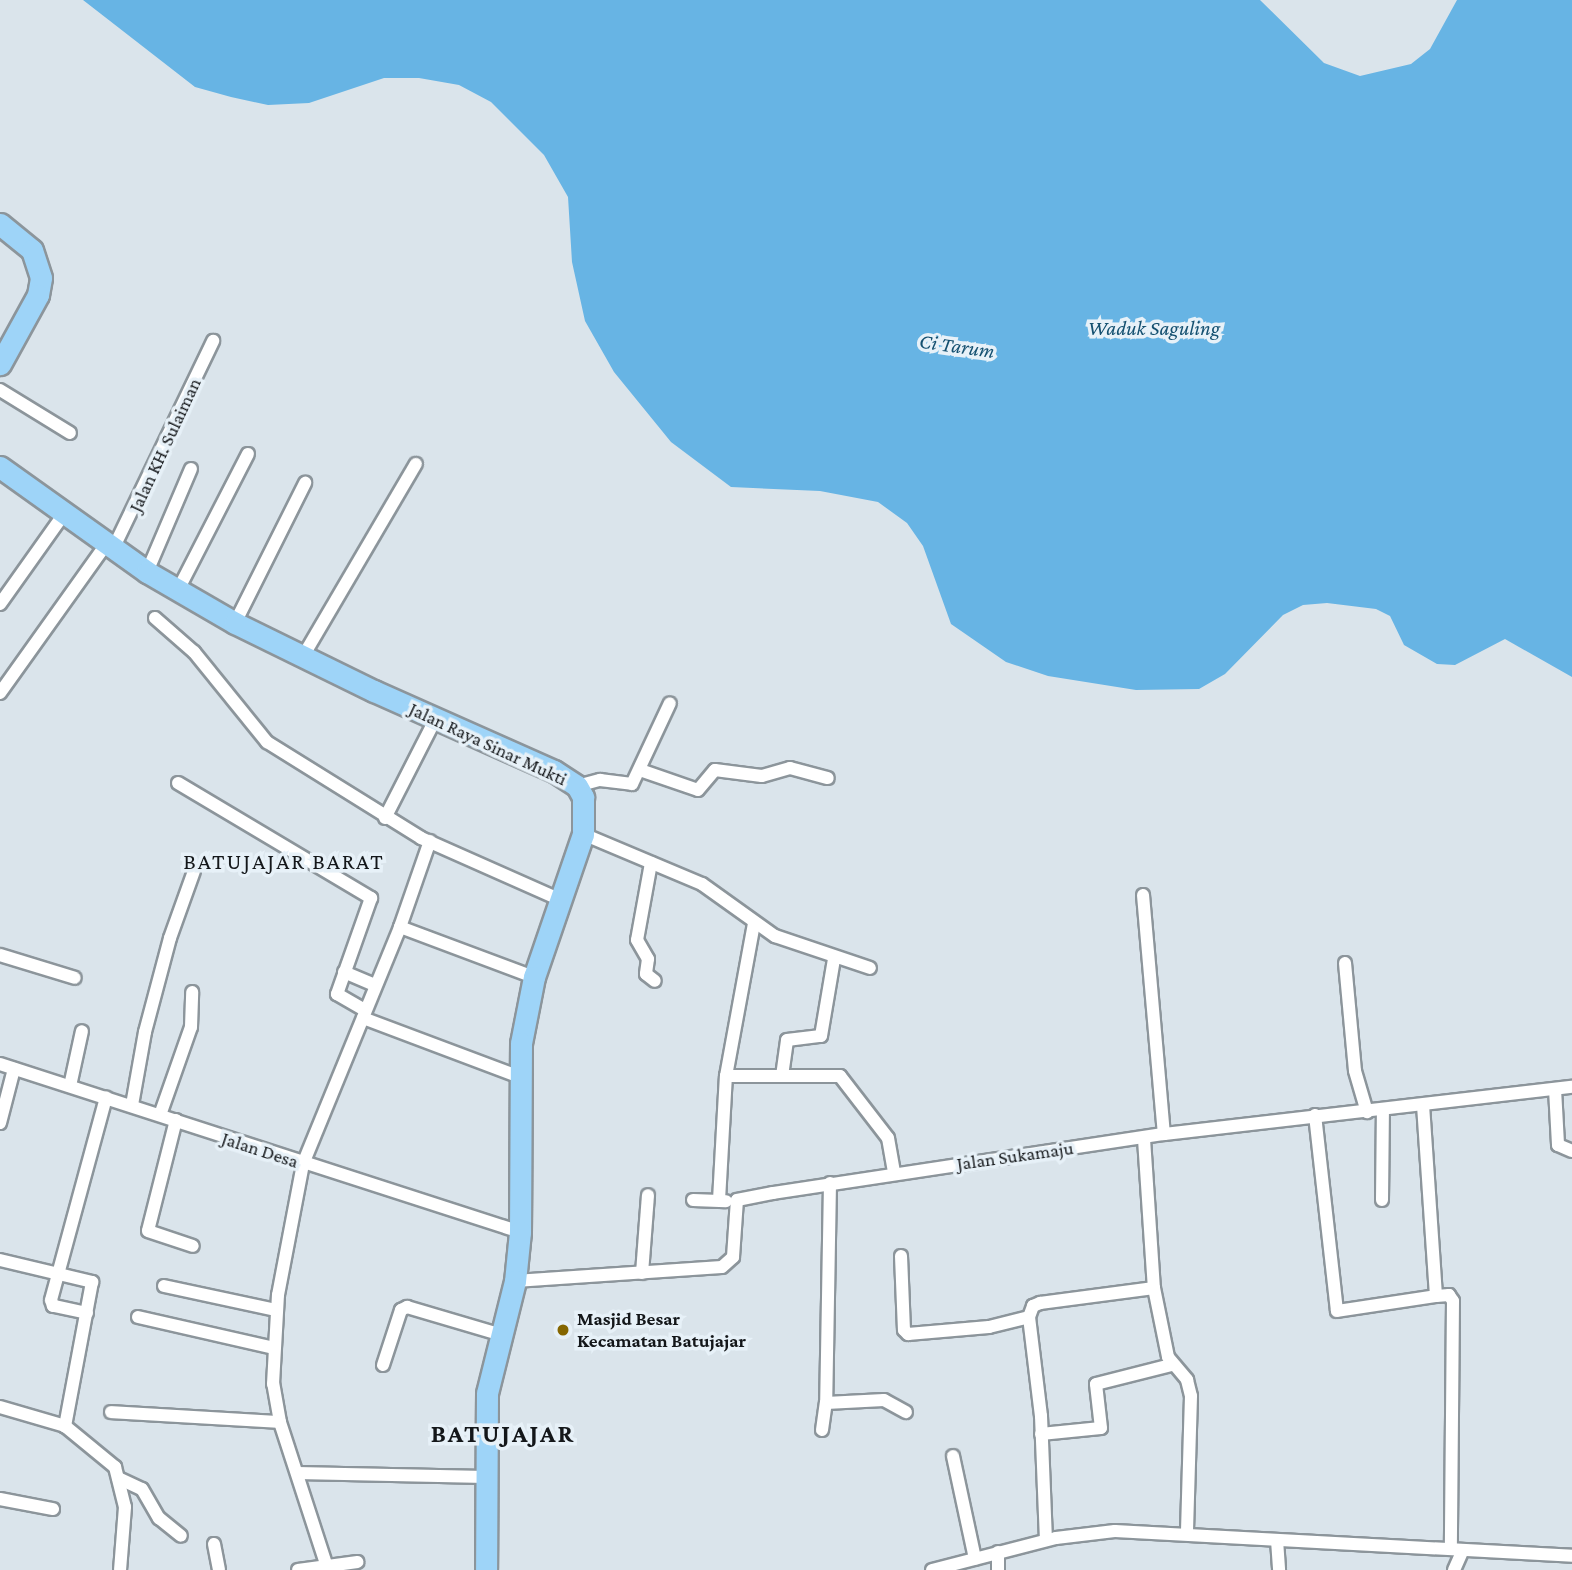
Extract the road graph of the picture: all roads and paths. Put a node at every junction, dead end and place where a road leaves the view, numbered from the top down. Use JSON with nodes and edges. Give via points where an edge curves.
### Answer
{"nodes":[{"id":1,"x":0,"y":224,"type":"edge"},
{"id":2,"x":213,"y":341,"type":"dead end"},
{"id":3,"x":0,"y":364,"type":"edge"},
{"id":4,"x":0,"y":390,"type":"edge"},
{"id":5,"x":70,"y":433,"type":"dead end"},
{"id":6,"x":248,"y":454,"type":"dead end"},
{"id":7,"x":416,"y":464,"type":"dead end"},
{"id":8,"x":0,"y":467,"type":"edge"},
{"id":9,"x":191,"y":469,"type":"dead end"},
{"id":10,"x":305,"y":483,"type":"dead end"},
{"id":11,"x":64,"y":514,"type":"junction"},
{"id":12,"x":110,"y":545,"type":"junction"},
{"id":13,"x":147,"y":572,"type":"junction"},
{"id":14,"x":177,"y":590,"type":"junction"},
{"id":15,"x":0,"y":604,"type":"edge"},
{"id":16,"x":155,"y":618,"type":"dead end"},
{"id":17,"x":235,"y":623,"type":"junction"},
{"id":18,"x":302,"y":657,"type":"junction"},
{"id":19,"x":0,"y":693,"type":"edge"},
{"id":20,"x":670,"y":703,"type":"dead end"},
{"id":21,"x":436,"y":718,"type":"junction"},
{"id":22,"x":640,"y":770,"type":"junction"},
{"id":23,"x":828,"y":778,"type":"dead end"},
{"id":24,"x":178,"y":783,"type":"dead end"},
{"id":25,"x":576,"y":786,"type":"junction"},
{"id":26,"x":386,"y":818,"type":"junction"},
{"id":27,"x":583,"y":834,"type":"junction"},
{"id":28,"x":430,"y":841,"type":"junction"},
{"id":29,"x":650,"y":863,"type":"junction"},
{"id":30,"x":194,"y":871,"type":"dead end"},
{"id":31,"x":1143,"y":895,"type":"dead end"},
{"id":32,"x":561,"y":900,"type":"junction"},
{"id":33,"x":754,"y":925,"type":"junction"},
{"id":34,"x":400,"y":927,"type":"junction"},
{"id":35,"x":0,"y":955,"type":"edge"},
{"id":36,"x":834,"y":959,"type":"junction"},
{"id":37,"x":1345,"y":963,"type":"dead end"},
{"id":38,"x":870,"y":968,"type":"dead end"},
{"id":39,"x":344,"y":972,"type":"junction"},
{"id":40,"x":534,"y":977,"type":"junction"},
{"id":41,"x":75,"y":978,"type":"dead end"},
{"id":42,"x":655,"y":981,"type":"dead end"},
{"id":43,"x":374,"y":985,"type":"junction"},
{"id":44,"x":192,"y":992,"type":"dead end"},
{"id":45,"x":364,"y":1014,"type":"junction"},
{"id":46,"x":82,"y":1031,"type":"dead end"},
{"id":47,"x":0,"y":1064,"type":"edge"},
{"id":48,"x":14,"y":1069,"type":"junction"},
{"id":49,"x":726,"y":1076,"type":"junction"},
{"id":50,"x":782,"y":1076,"type":"junction"},
{"id":51,"x":520,"y":1077,"type":"junction"},
{"id":52,"x":70,"y":1086,"type":"junction"},
{"id":53,"x":1572,"y":1087,"type":"edge"},
{"id":54,"x":1555,"y":1089,"type":"junction"},
{"id":55,"x":106,"y":1097,"type":"junction"},
{"id":56,"x":132,"y":1105,"type":"junction"},
{"id":57,"x":1423,"y":1105,"type":"junction"},
{"id":58,"x":1383,"y":1110,"type":"junction"},
{"id":59,"x":1367,"y":1112,"type":"junction"},
{"id":60,"x":160,"y":1115,"type":"junction"},
{"id":61,"x":1315,"y":1115,"type":"junction"},
{"id":62,"x":177,"y":1120,"type":"junction"},
{"id":63,"x":0,"y":1123,"type":"edge"},
{"id":64,"x":1164,"y":1134,"type":"junction"},
{"id":65,"x":1144,"y":1139,"type":"junction"},
{"id":66,"x":1572,"y":1151,"type":"edge"},
{"id":67,"x":303,"y":1164,"type":"junction"},
{"id":68,"x":894,"y":1173,"type":"junction"},
{"id":69,"x":830,"y":1183,"type":"junction"},
{"id":70,"x":649,"y":1195,"type":"dead end"},
{"id":71,"x":693,"y":1200,"type":"dead end"},
{"id":72,"x":719,"y":1200,"type":"junction"},
{"id":73,"x":737,"y":1200,"type":"junction"},
{"id":74,"x":1382,"y":1200,"type":"dead end"},
{"id":75,"x":520,"y":1231,"type":"junction"},
{"id":76,"x":193,"y":1245,"type":"dead end"},
{"id":77,"x":901,"y":1256,"type":"dead end"},
{"id":78,"x":0,"y":1261,"type":"edge"},
{"id":79,"x":642,"y":1273,"type":"junction"},
{"id":80,"x":56,"y":1275,"type":"junction"},
{"id":81,"x":515,"y":1281,"type":"junction"},
{"id":82,"x":164,"y":1286,"type":"dead end"},
{"id":83,"x":1154,"y":1288,"type":"junction"},
{"id":84,"x":1436,"y":1296,"type":"junction"},
{"id":85,"x":276,"y":1310,"type":"junction"},
{"id":86,"x":87,"y":1313,"type":"junction"},
{"id":87,"x":138,"y":1317,"type":"dead end"},
{"id":88,"x":1029,"y":1317,"type":"junction"},
{"id":89,"x":502,"y":1335,"type":"junction"},
{"id":90,"x":274,"y":1348,"type":"junction"},
{"id":91,"x":383,"y":1365,"type":"dead end"},
{"id":92,"x":1171,"y":1365,"type":"junction"},
{"id":93,"x":826,"y":1403,"type":"junction"},
{"id":94,"x":0,"y":1406,"type":"edge"},
{"id":95,"x":111,"y":1412,"type":"dead end"},
{"id":96,"x":906,"y":1412,"type":"dead end"},
{"id":97,"x":279,"y":1422,"type":"junction"},
{"id":98,"x":65,"y":1426,"type":"junction"},
{"id":99,"x":822,"y":1430,"type":"dead end"},
{"id":100,"x":1041,"y":1434,"type":"junction"},
{"id":101,"x":953,"y":1456,"type":"dead end"},
{"id":102,"x":297,"y":1473,"type":"junction"},
{"id":103,"x":486,"y":1477,"type":"junction"},
{"id":104,"x":118,"y":1478,"type":"junction"},
{"id":105,"x":0,"y":1499,"type":"edge"},
{"id":106,"x":53,"y":1509,"type":"dead end"},
{"id":107,"x":1187,"y":1534,"type":"junction"},
{"id":108,"x":181,"y":1536,"type":"dead end"},
{"id":109,"x":1046,"y":1540,"type":"junction"},
{"id":110,"x":1277,"y":1540,"type":"junction"},
{"id":111,"x":214,"y":1544,"type":"dead end"},
{"id":112,"x":1457,"y":1550,"type":"junction"},
{"id":113,"x":998,"y":1552,"type":"junction"},
{"id":114,"x":1572,"y":1555,"type":"edge"},
{"id":115,"x":975,"y":1559,"type":"junction"},
{"id":116,"x":357,"y":1562,"type":"dead end"},
{"id":117,"x":327,"y":1568,"type":"edge"},
{"id":118,"x":120,"y":1570,"type":"edge"},
{"id":119,"x":219,"y":1570,"type":"edge"},
{"id":120,"x":298,"y":1570,"type":"edge"},
{"id":121,"x":486,"y":1570,"type":"edge"},
{"id":122,"x":932,"y":1570,"type":"edge"},
{"id":123,"x":998,"y":1570,"type":"edge"},
{"id":124,"x":1279,"y":1570,"type":"edge"},
{"id":125,"x":1454,"y":1570,"type":"edge"}],
"edges":[{"from":1,"to":3,"type":"highway","via":[[32,250],[41,278],[38,295]]},
{"from":2,"to":12,"type":"street","name":"Jalan KH. Sulaiman"},
{"from":4,"to":5,"type":"street"},
{"from":6,"to":14,"type":"street"},
{"from":7,"to":18,"type":"street"},
{"from":8,"to":11,"type":"highway","name":"Jalan Raya Sinar Mukti"},
{"from":9,"to":13,"type":"street"},
{"from":10,"to":17,"type":"street"},
{"from":11,"to":12,"type":"highway","name":"Jalan Raya Sinar Mukti"},
{"from":11,"to":15,"type":"street"},
{"from":12,"to":13,"type":"highway","name":"Jalan Raya Sinar Mukti"},
{"from":12,"to":19,"type":"street","name":"Jalan KH. Sulaiman"},
{"from":13,"to":14,"type":"highway","name":"Jalan Raya Sinar Mukti"},
{"from":14,"to":17,"type":"highway","name":"Jalan Raya Sinar Mukti"},
{"from":16,"to":26,"type":"street","via":[[194,652],[267,742]]},
{"from":17,"to":18,"type":"highway","name":"Jalan Raya Sinar Mukti"},
{"from":18,"to":21,"type":"highway","name":"Jalan Raya Sinar Mukti"},
{"from":20,"to":22,"type":"street"},
{"from":21,"to":25,"type":"highway","name":"Jalan Raya Sinar Mukti","via":[[554,771]]},
{"from":21,"to":26,"type":"street"},
{"from":22,"to":23,"type":"street","via":[[698,790],[715,770],[761,775],[790,768]]},
{"from":22,"to":25,"type":"street","via":[[628,785],[600,780]]},
{"from":24,"to":39,"type":"street","via":[[371,898]]},
{"from":25,"to":27,"type":"highway","name":"Jalan Raya Sinar Mukti","via":[[585,807]]},
{"from":26,"to":28,"type":"street"},
{"from":27,"to":29,"type":"street"},
{"from":27,"to":32,"type":"highway","name":"Jalan Raya Sinar Mukti"},
{"from":28,"to":32,"type":"street"},
{"from":28,"to":34,"type":"street"},
{"from":29,"to":33,"type":"street","via":[[702,884]]},
{"from":29,"to":42,"type":"street","via":[[637,940],[648,959],[646,974]]},
{"from":30,"to":56,"type":"street","via":[[163,963]]},
{"from":31,"to":64,"type":"street"},
{"from":32,"to":40,"type":"highway","name":"Jalan Raya Sinar Mukti"},
{"from":33,"to":36,"type":"street"},
{"from":33,"to":49,"type":"street"},
{"from":34,"to":40,"type":"street"},
{"from":34,"to":43,"type":"street"},
{"from":35,"to":41,"type":"street"},
{"from":36,"to":38,"type":"street"},
{"from":36,"to":50,"type":"street","via":[[821,1035],[787,1040]]},
{"from":37,"to":59,"type":"street","via":[[1355,1071]]},
{"from":39,"to":43,"type":"street"},
{"from":39,"to":45,"type":"street","via":[[338,997]]},
{"from":40,"to":51,"type":"highway","name":"Jalan Raya Sinar Mukti"},
{"from":43,"to":45,"type":"street"},
{"from":44,"to":60,"type":"street","via":[[191,1027]]},
{"from":45,"to":51,"type":"street"},
{"from":45,"to":67,"type":"street"},
{"from":46,"to":52,"type":"street"},
{"from":47,"to":48,"type":"street","name":"Jalan Desa"},
{"from":48,"to":52,"type":"street","name":"Jalan Desa"},
{"from":48,"to":63,"type":"street"},
{"from":49,"to":50,"type":"street"},
{"from":49,"to":72,"type":"street"},
{"from":50,"to":68,"type":"street","via":[[845,1079],[888,1138]]},
{"from":51,"to":75,"type":"highway","name":"Jalan Raya Sinar Mukti"},
{"from":52,"to":55,"type":"street","name":"Jalan Desa"},
{"from":53,"to":54,"type":"street","name":"Jalan Sukamaju"},
{"from":54,"to":57,"type":"street","name":"Jalan Sukamaju"},
{"from":54,"to":66,"type":"street","via":[[1558,1145]]},
{"from":55,"to":56,"type":"street","name":"Jalan Desa"},
{"from":55,"to":80,"type":"street"},
{"from":56,"to":60,"type":"street","name":"Jalan Desa"},
{"from":57,"to":58,"type":"street","name":"Jalan Sukamaju"},
{"from":57,"to":84,"type":"street"},
{"from":58,"to":59,"type":"street","name":"Jalan Sukamaju"},
{"from":58,"to":74,"type":"street"},
{"from":59,"to":61,"type":"street","name":"Jalan Sukamaju"},
{"from":60,"to":62,"type":"street","name":"Jalan Desa"},
{"from":61,"to":64,"type":"street","name":"Jalan Sukamaju"},
{"from":61,"to":84,"type":"street","via":[[1337,1311]]},
{"from":62,"to":67,"type":"street","name":"Jalan Desa"},
{"from":62,"to":76,"type":"street","via":[[148,1231]]},
{"from":64,"to":65,"type":"street","name":"Jalan Sukamaju"},
{"from":65,"to":68,"type":"street","name":"Jalan Sukamaju"},
{"from":65,"to":83,"type":"street"},
{"from":67,"to":75,"type":"street","name":"Jalan Desa"},
{"from":67,"to":85,"type":"street"},
{"from":68,"to":69,"type":"street","name":"Jalan Sukamaju"},
{"from":69,"to":73,"type":"street","name":"Jalan Sukamaju"},
{"from":69,"to":93,"type":"street"},
{"from":70,"to":79,"type":"street"},
{"from":71,"to":72,"type":"street","name":"Jalan Sukamaju"},
{"from":72,"to":73,"type":"street","name":"Jalan Sukamaju"},
{"from":73,"to":79,"type":"street","via":[[729,1263]]},
{"from":75,"to":81,"type":"highway","name":"Jalan Raya Sinar Mukti"},
{"from":77,"to":88,"type":"street","via":[[906,1333],[960,1332]]},
{"from":78,"to":80,"type":"street"},
{"from":79,"to":81,"type":"street"},
{"from":80,"to":86,"type":"street","via":[[52,1306]]},
{"from":80,"to":86,"type":"street","via":[[92,1282]]},
{"from":81,"to":89,"type":"highway","name":"Jalan Raya Sinar Mukti"},
{"from":82,"to":85,"type":"street"},
{"from":83,"to":88,"type":"street","via":[[1040,1303],[1033,1306]]},
{"from":83,"to":92,"type":"street"},
{"from":84,"to":112,"type":"street","via":[[1449,1295],[1453,1301]]},
{"from":85,"to":90,"type":"street"},
{"from":86,"to":98,"type":"street"},
{"from":87,"to":90,"type":"street"},
{"from":88,"to":100,"type":"street"},
{"from":89,"to":91,"type":"street","via":[[407,1307],[401,1310]]},
{"from":89,"to":103,"type":"highway","name":"Jalan Raya Sinar Mukti","via":[[487,1393]]},
{"from":90,"to":97,"type":"street"},
{"from":92,"to":100,"type":"street","via":[[1096,1384],[1101,1428]]},
{"from":92,"to":107,"type":"street","via":[[1187,1380],[1191,1396]]},
{"from":93,"to":96,"type":"street","via":[[884,1399]]},
{"from":93,"to":99,"type":"street"},
{"from":94,"to":98,"type":"street"},
{"from":95,"to":97,"type":"street"},
{"from":97,"to":102,"type":"street"},
{"from":98,"to":104,"type":"street","via":[[107,1457]]},
{"from":100,"to":109,"type":"street"},
{"from":101,"to":115,"type":"street"},
{"from":102,"to":103,"type":"street"},
{"from":102,"to":117,"type":"street"},
{"from":103,"to":121,"type":"highway","name":"Jalan Raya Sinar Mukti"},
{"from":104,"to":108,"type":"street","via":[[142,1489],[159,1518]]},
{"from":104,"to":118,"type":"street","via":[[125,1507]]},
{"from":105,"to":106,"type":"street"},
{"from":107,"to":109,"type":"street","via":[[1115,1531]]},
{"from":107,"to":110,"type":"street"},
{"from":109,"to":113,"type":"street"},
{"from":110,"to":112,"type":"street"},
{"from":110,"to":124,"type":"street"},
{"from":111,"to":119,"type":"street"},
{"from":112,"to":114,"type":"street"},
{"from":112,"to":125,"type":"street"},
{"from":113,"to":115,"type":"street"},
{"from":113,"to":123,"type":"street"},
{"from":115,"to":122,"type":"street"},
{"from":116,"to":117,"type":"street"},
{"from":117,"to":120,"type":"street"}]}
